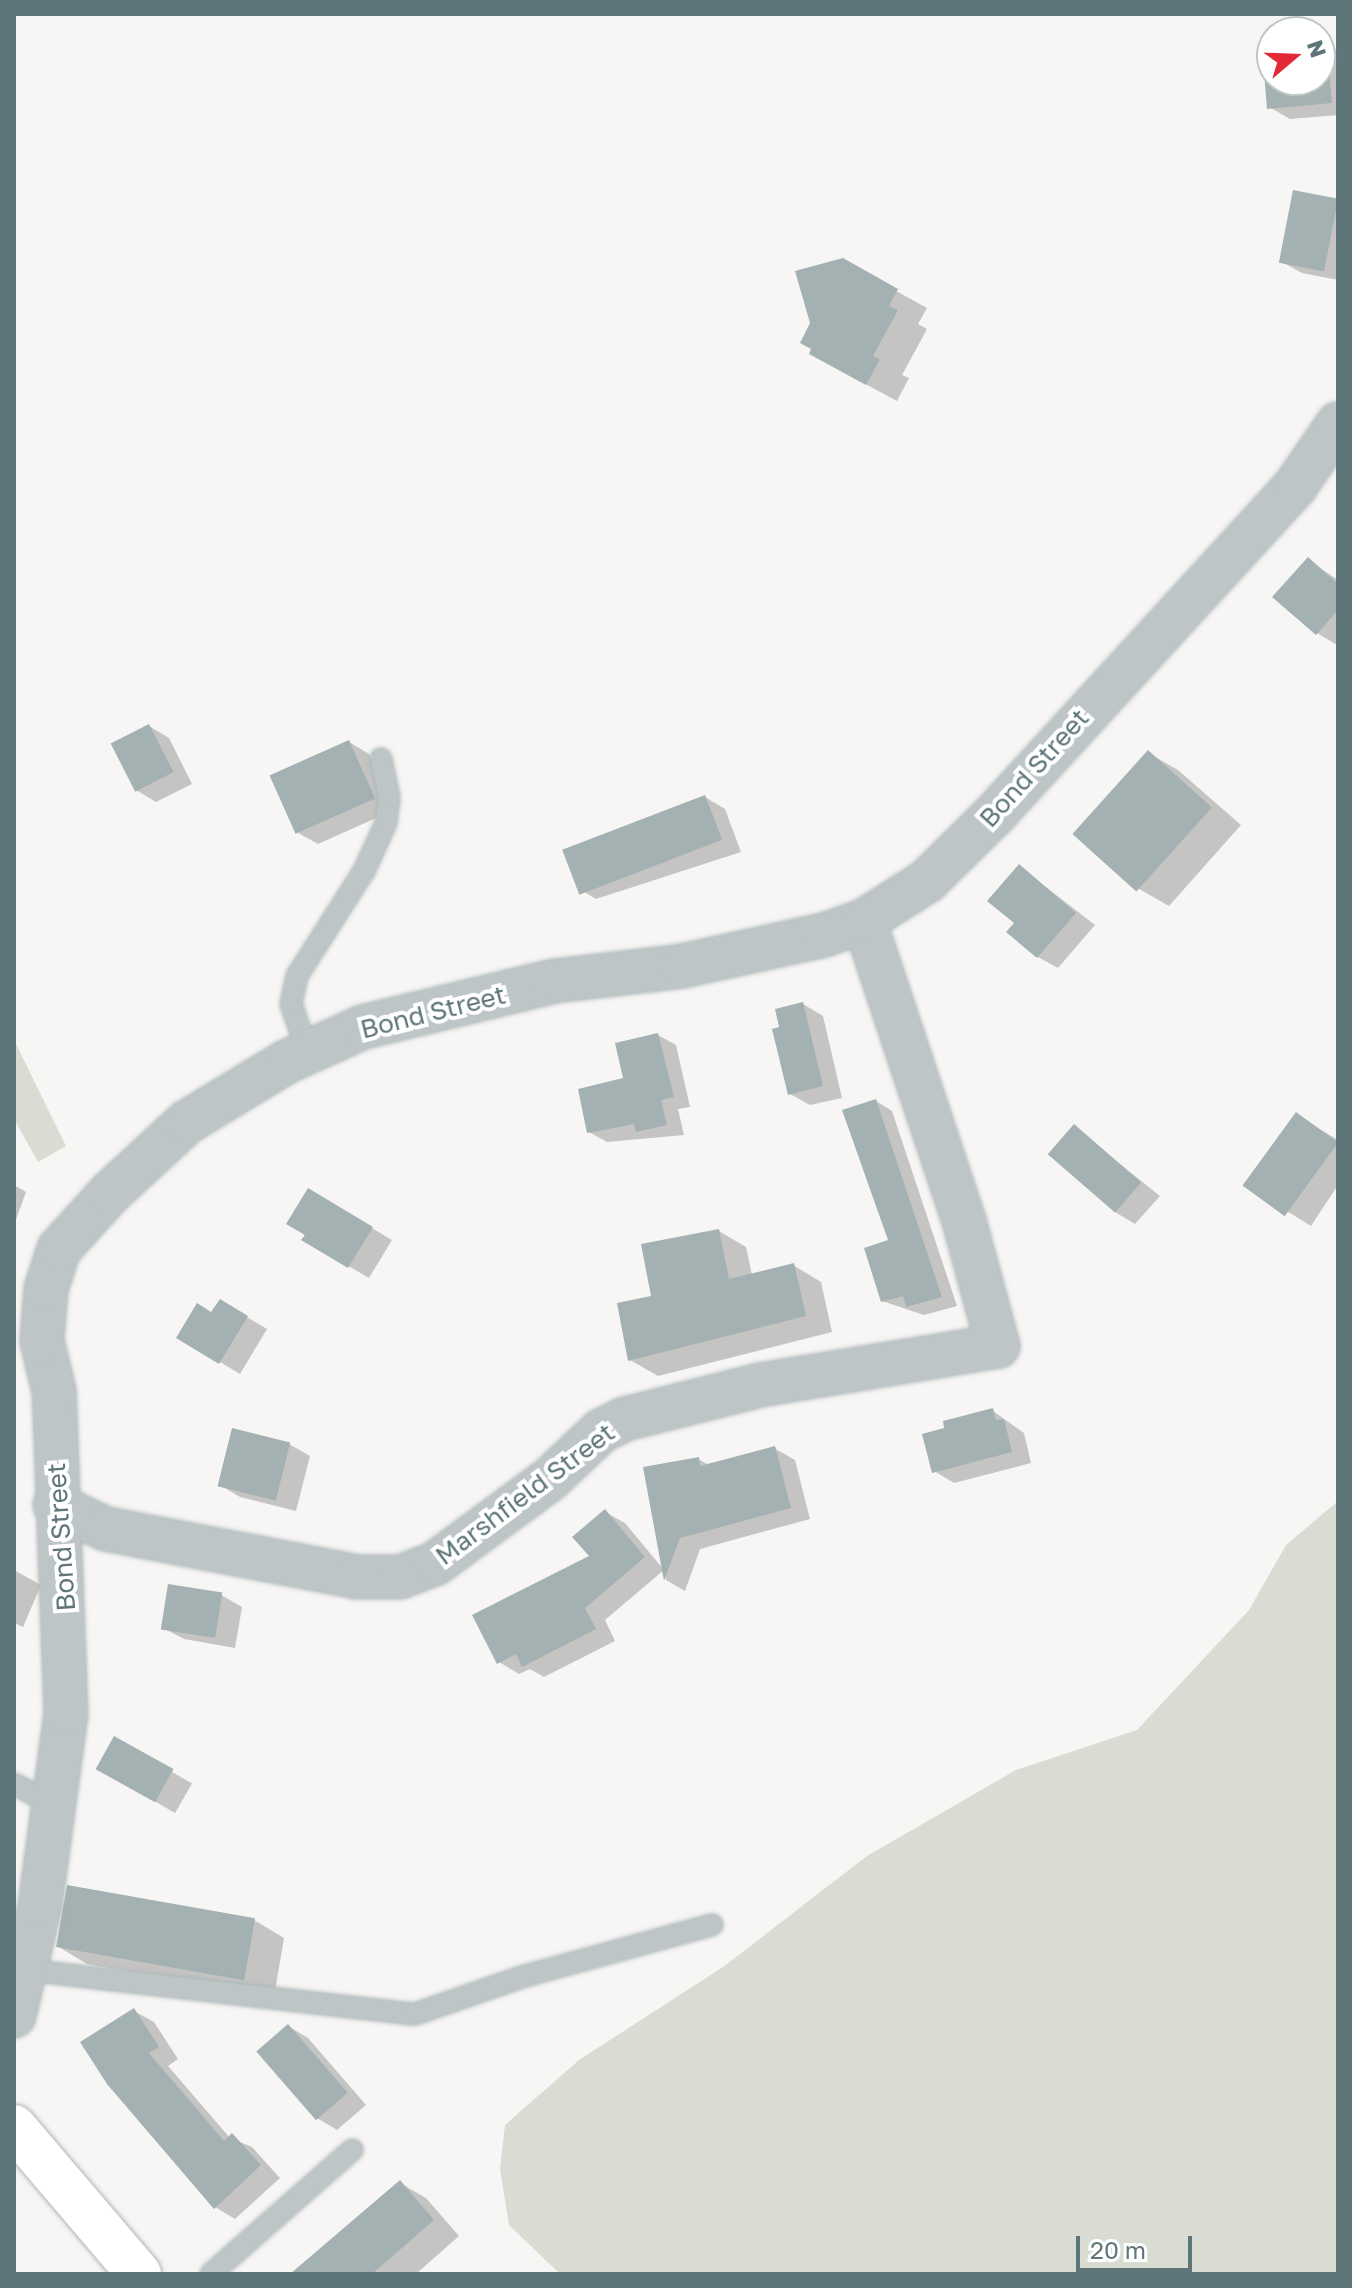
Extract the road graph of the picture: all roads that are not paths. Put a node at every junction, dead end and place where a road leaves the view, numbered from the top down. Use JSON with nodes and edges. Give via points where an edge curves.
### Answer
{"nodes":[{"id":1,"x":1338,"y":424,"type":"edge"},
{"id":2,"x":381,"y":759,"type":"dead end"},
{"id":3,"x":864,"y":921,"type":"junction"},
{"id":4,"x":308,"y":1053,"type":"junction"},
{"id":5,"x":55,"y":1505,"type":"junction"},
{"id":6,"x":14,"y":1784,"type":"edge"},
{"id":7,"x":56,"y":1806,"type":"junction"},
{"id":8,"x":712,"y":1925,"type":"dead end"},
{"id":9,"x":26,"y":1970,"type":"junction"},
{"id":10,"x":14,"y":2016,"type":"edge"},
{"id":11,"x":14,"y":2127,"type":"edge"},
{"id":12,"x":352,"y":2150,"type":"dead end"},
{"id":13,"x":139,"y":2274,"type":"edge"},
{"id":14,"x":211,"y":2274,"type":"edge"}],
"edges":[{"from":1,"to":3,"type":"street","name":"Bond Street","via":[[1296,485],[994,815],[927,881]]},
{"from":2,"to":4,"type":"lane","via":[[389,797],[386,823],[364,871],[297,976],[291,1004]]},
{"from":3,"to":4,"type":"street","name":"Bond Street","via":[[682,966],[555,981],[363,1027]]},
{"from":3,"to":5,"type":"street","name":"Marshfield Street","via":[[964,1221],[998,1346],[760,1385],[625,1419],[601,1431],[550,1479],[436,1563],[400,1577],[357,1577],[106,1529]]},
{"from":4,"to":5,"type":"street","name":"Bond Street","via":[[187,1122],[59,1249],[46,1289],[42,1341],[54,1391]]},
{"from":5,"to":7,"type":"street","name":"Bond Street","via":[[67,1621],[66,1714]]},
{"from":6,"to":7,"type":"lane"},
{"from":7,"to":9,"type":"street","name":"Bond Street"},
{"from":8,"to":9,"type":"lane","via":[[525,1976],[415,2014]]},
{"from":9,"to":10,"type":"street","name":"Bond Street"},
{"from":11,"to":13,"type":"main road"},
{"from":12,"to":14,"type":"lane"}]}
